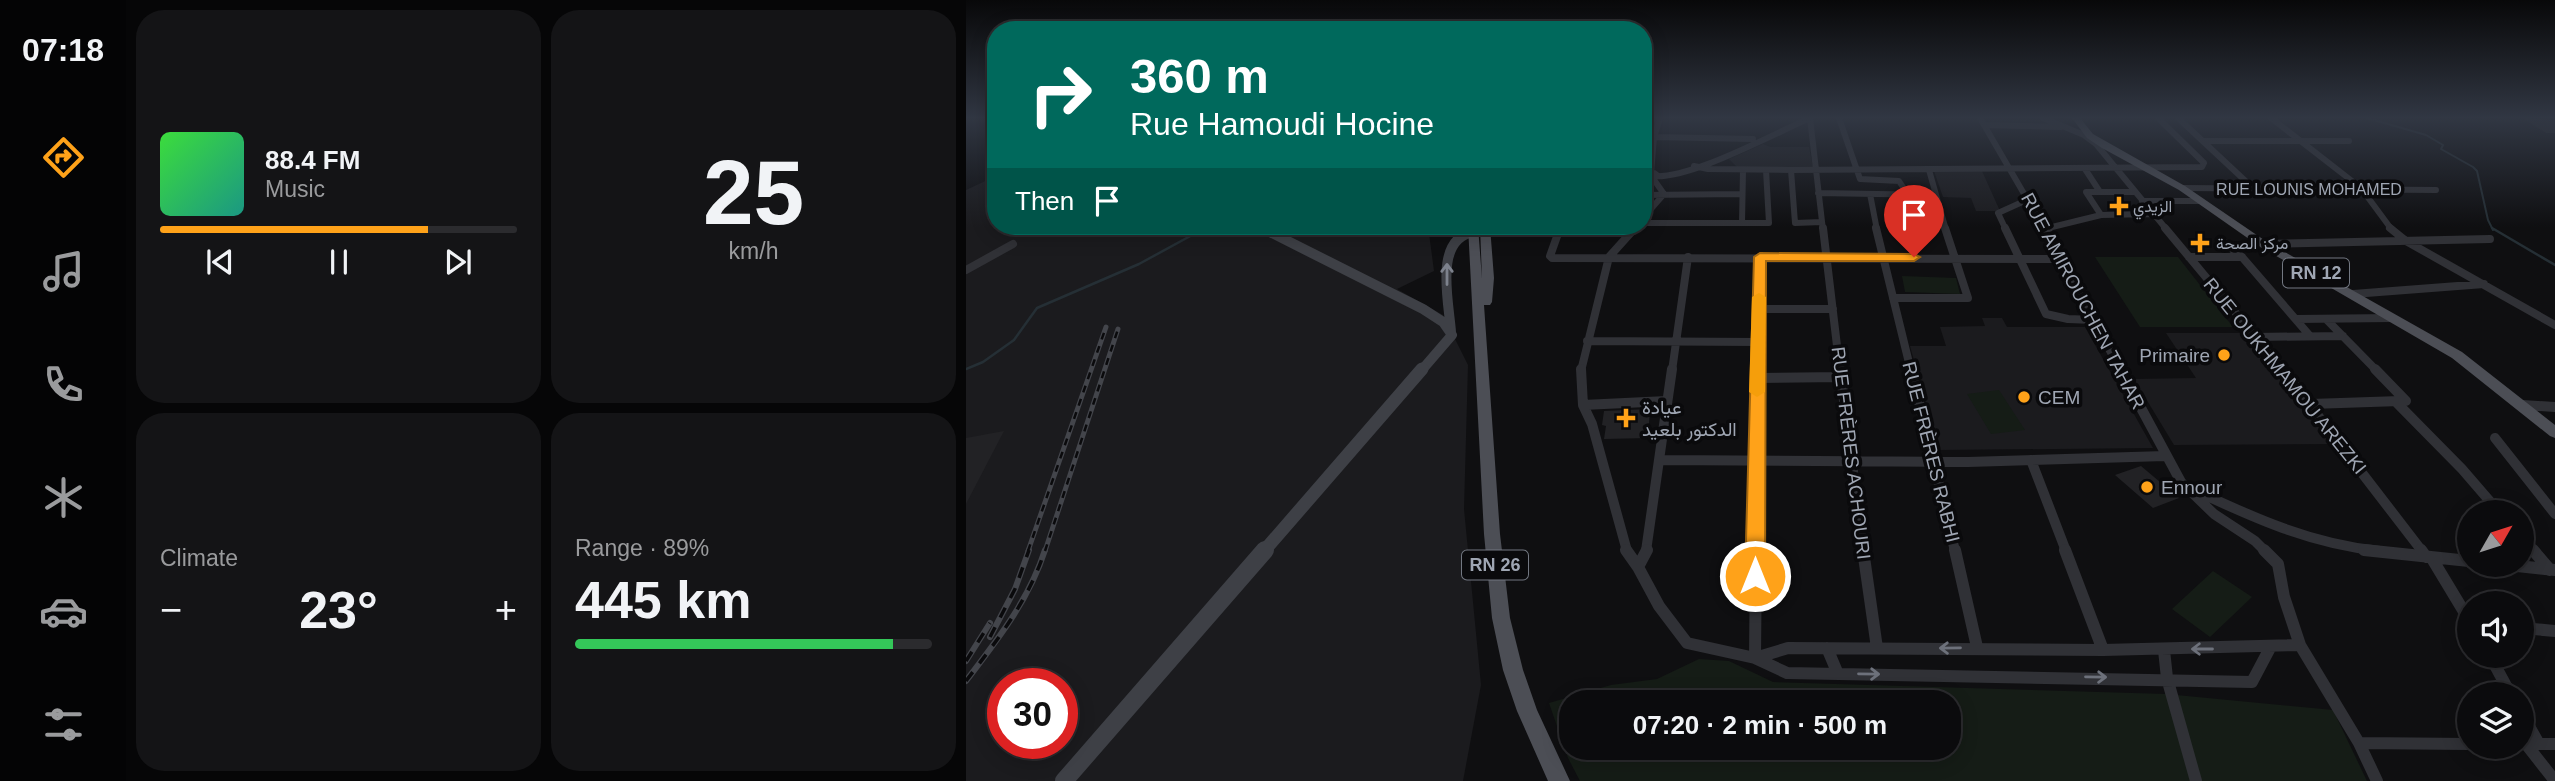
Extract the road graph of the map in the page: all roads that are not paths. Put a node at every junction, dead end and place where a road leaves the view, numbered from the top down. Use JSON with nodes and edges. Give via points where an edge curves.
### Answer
{"nodes":[{"id":1,"x":1723,"y":154,"type":"edge"},
{"id":2,"x":1727,"y":154,"type":"edge"},
{"id":3,"x":1814,"y":154,"type":"edge"},
{"id":4,"x":1852,"y":154,"type":"edge"},
{"id":5,"x":2000,"y":154,"type":"edge"},
{"id":6,"x":2105,"y":154,"type":"edge"},
{"id":7,"x":2120,"y":154,"type":"edge"},
{"id":8,"x":2195,"y":154,"type":"edge"},
{"id":9,"x":2218,"y":154,"type":"edge"},
{"id":10,"x":2317,"y":154,"type":"edge"},
{"id":11,"x":1698,"y":167,"type":"junction"},
{"id":12,"x":2116,"y":168,"type":"junction"},
{"id":13,"x":2146,"y":168,"type":"junction"},
{"id":14,"x":2085,"y":169,"type":"junction"},
{"id":15,"x":1743,"y":170,"type":"junction"},
{"id":16,"x":1766,"y":170,"type":"junction"},
{"id":17,"x":1791,"y":170,"type":"junction"},
{"id":18,"x":1815,"y":170,"type":"junction"},
{"id":19,"x":1857,"y":170,"type":"junction"},
{"id":20,"x":1929,"y":170,"type":"junction"},
{"id":21,"x":2009,"y":170,"type":"junction"},
{"id":22,"x":1652,"y":175,"type":"edge"},
{"id":23,"x":1652,"y":178,"type":"edge"},
{"id":24,"x":2182,"y":188,"type":"junction"},
{"id":25,"x":2361,"y":188,"type":"junction"},
{"id":26,"x":2436,"y":190,"type":"dead end"},
{"id":27,"x":2100,"y":192,"type":"junction"},
{"id":28,"x":2135,"y":192,"type":"junction"},
{"id":29,"x":1818,"y":193,"type":"junction"},
{"id":30,"x":1664,"y":194,"type":"junction"},
{"id":31,"x":1741,"y":194,"type":"junction"},
{"id":32,"x":1870,"y":194,"type":"junction"},
{"id":33,"x":1652,"y":195,"type":"edge"},
{"id":34,"x":1908,"y":195,"type":"junction"},
{"id":35,"x":1936,"y":195,"type":"junction"},
{"id":36,"x":2029,"y":199,"type":"junction"},
{"id":37,"x":2142,"y":201,"type":"junction"},
{"id":38,"x":2200,"y":201,"type":"junction"},
{"id":39,"x":1652,"y":209,"type":"edge"},
{"id":40,"x":2153,"y":214,"type":"junction"},
{"id":41,"x":2101,"y":215,"type":"junction"},
{"id":42,"x":1652,"y":220,"type":"edge"},
{"id":43,"x":1822,"y":222,"type":"junction"},
{"id":44,"x":1742,"y":223,"type":"junction"},
{"id":45,"x":2044,"y":229,"type":"junction"},
{"id":46,"x":1276,"y":235,"type":"edge"},
{"id":47,"x":1460,"y":235,"type":"edge"},
{"id":48,"x":1483,"y":235,"type":"edge"},
{"id":49,"x":1558,"y":235,"type":"edge"},
{"id":50,"x":1629,"y":235,"type":"edge"},
{"id":51,"x":2490,"y":239,"type":"dead end"},
{"id":52,"x":2406,"y":242,"type":"junction"},
{"id":53,"x":2225,"y":243,"type":"dead end"},
{"id":54,"x":1013,"y":244,"type":"dead end"},
{"id":55,"x":2263,"y":244,"type":"junction"},
{"id":56,"x":1609,"y":257,"type":"junction"},
{"id":57,"x":1688,"y":257,"type":"junction"},
{"id":58,"x":1760,"y":257,"type":"junction"},
{"id":59,"x":1827,"y":257,"type":"junction"},
{"id":60,"x":1882,"y":257,"type":"junction"},
{"id":61,"x":2189,"y":257,"type":"junction"},
{"id":62,"x":2242,"y":257,"type":"junction"},
{"id":63,"x":1954,"y":258,"type":"junction"},
{"id":64,"x":2020,"y":259,"type":"junction"},
{"id":65,"x":2061,"y":259,"type":"junction"},
{"id":66,"x":966,"y":270,"type":"edge"},
{"id":67,"x":2484,"y":284,"type":"junction"},
{"id":68,"x":2353,"y":294,"type":"junction"},
{"id":69,"x":1893,"y":298,"type":"junction"},
{"id":70,"x":1758,"y":309,"type":"junction"},
{"id":71,"x":1833,"y":309,"type":"junction"},
{"id":72,"x":2394,"y":318,"type":"junction"},
{"id":73,"x":2296,"y":319,"type":"junction"},
{"id":74,"x":2326,"y":319,"type":"junction"},
{"id":75,"x":2094,"y":320,"type":"junction"},
{"id":76,"x":2555,"y":325,"type":"edge"},
{"id":77,"x":1451,"y":332,"type":"junction"},
{"id":78,"x":2310,"y":336,"type":"junction"},
{"id":79,"x":2343,"y":336,"type":"junction"},
{"id":80,"x":2254,"y":337,"type":"junction"},
{"id":81,"x":1587,"y":341,"type":"junction"},
{"id":82,"x":1757,"y":342,"type":"junction"},
{"id":83,"x":1674,"y":343,"type":"junction"},
{"id":84,"x":1841,"y":377,"type":"junction"},
{"id":85,"x":1757,"y":378,"type":"junction"},
{"id":86,"x":1667,"y":401,"type":"junction"},
{"id":87,"x":2395,"y":401,"type":"junction"},
{"id":88,"x":2311,"y":404,"type":"junction"},
{"id":89,"x":1583,"y":405,"type":"junction"},
{"id":90,"x":2520,"y":405,"type":"junction"},
{"id":91,"x":2555,"y":407,"type":"edge"},
{"id":92,"x":2555,"y":433,"type":"edge"},
{"id":93,"x":2495,"y":438,"type":"dead end"},
{"id":94,"x":2165,"y":456,"type":"junction"},
{"id":95,"x":1659,"y":460,"type":"junction"},
{"id":96,"x":2031,"y":460,"type":"junction"},
{"id":97,"x":1756,"y":461,"type":"junction"},
{"id":98,"x":1851,"y":461,"type":"junction"},
{"id":99,"x":1935,"y":462,"type":"junction"},
{"id":100,"x":2185,"y":485,"type":"junction"},
{"id":101,"x":2489,"y":500,"type":"edge"},
{"id":102,"x":2555,"y":514,"type":"edge"},
{"id":103,"x":2534,"y":550,"type":"edge"},
{"id":104,"x":2429,"y":557,"type":"junction"},
{"id":105,"x":2457,"y":560,"type":"edge"},
{"id":106,"x":1638,"y":567,"type":"junction"},
{"id":107,"x":2534,"y":568,"type":"edge"},
{"id":108,"x":2553,"y":570,"type":"edge"},
{"id":109,"x":2457,"y":601,"type":"edge"},
{"id":110,"x":2534,"y":629,"type":"edge"},
{"id":111,"x":2555,"y":631,"type":"edge"},
{"id":112,"x":2300,"y":645,"type":"junction"},
{"id":113,"x":1977,"y":647,"type":"junction"},
{"id":114,"x":1827,"y":648,"type":"junction"},
{"id":115,"x":1877,"y":648,"type":"junction"},
{"id":116,"x":2270,"y":648,"type":"junction"},
{"id":117,"x":2103,"y":650,"type":"junction"},
{"id":118,"x":2164,"y":650,"type":"junction"},
{"id":119,"x":1755,"y":658,"type":"junction"},
{"id":120,"x":1838,"y":674,"type":"junction"},
{"id":121,"x":2167,"y":678,"type":"junction"},
{"id":122,"x":2359,"y":743,"type":"junction"},
{"id":123,"x":2457,"y":744,"type":"edge"},
{"id":124,"x":2534,"y":744,"type":"edge"},
{"id":125,"x":2555,"y":744,"type":"edge"},
{"id":126,"x":2534,"y":751,"type":"edge"},
{"id":127,"x":1064,"y":781,"type":"edge"},
{"id":128,"x":1559,"y":781,"type":"edge"},
{"id":129,"x":2196,"y":781,"type":"edge"},
{"id":130,"x":2377,"y":781,"type":"edge"},
{"id":131,"x":2555,"y":781,"type":"edge"}],
"edges":[{"from":1,"to":11,"type":"street"},
{"from":2,"to":11,"type":"street"},
{"from":3,"to":18,"type":"street","name":"RUE FRÈRES ACHOURI"},
{"from":4,"to":19,"type":"street"},
{"from":5,"to":21,"type":"street","name":"RUE AMIROUCHEN TAHAR"},
{"from":6,"to":12,"type":"street","name":"RUE OUKHMAMOU AREZKI"},
{"from":7,"to":13,"type":"main road","number":"RN 12"},
{"from":8,"to":13,"type":"street","via":[[2204,163],[2202,167]]},
{"from":9,"to":24,"type":"street","via":[[2253,188]]},
{"from":10,"to":25,"type":"street"},
{"from":11,"to":15,"type":"street"},
{"from":11,"to":22,"type":"street"},
{"from":12,"to":13,"type":"street"},
{"from":12,"to":14,"type":"street"},
{"from":12,"to":28,"type":"street","name":"RUE OUKHMAMOU AREZKI"},
{"from":13,"to":24,"type":"main road","number":"RN 12"},
{"from":14,"to":21,"type":"street"},
{"from":14,"to":27,"type":"street"},
{"from":15,"to":16,"type":"street"},
{"from":15,"to":31,"type":"street"},
{"from":16,"to":17,"type":"street"},
{"from":16,"to":44,"type":"street","via":[[1769,223]]},
{"from":17,"to":18,"type":"street"},
{"from":17,"to":43,"type":"street","via":[[1795,223]]},
{"from":18,"to":19,"type":"street"},
{"from":18,"to":29,"type":"street","name":"RUE FRÈRES ACHOURI"},
{"from":19,"to":20,"type":"street"},
{"from":19,"to":34,"type":"street","via":[[1864,181],[1899,181]]},
{"from":20,"to":21,"type":"street"},
{"from":20,"to":35,"type":"street"},
{"from":21,"to":36,"type":"street","name":"RUE AMIROUCHEN TAHAR"},
{"from":23,"to":30,"type":"street"},
{"from":24,"to":25,"type":"street","name":"RUE LOUNIS MOHAMED"},
{"from":24,"to":38,"type":"main road","number":"RN 12"},
{"from":25,"to":26,"type":"street","name":"RUE LOUNIS MOHAMED"},
{"from":25,"to":52,"type":"street"},
{"from":27,"to":28,"type":"street"},
{"from":27,"to":41,"type":"street","via":[[2085,192]]},
{"from":28,"to":37,"type":"street","name":"RUE OUKHMAMOU AREZKI"},
{"from":29,"to":32,"type":"street"},
{"from":29,"to":43,"type":"street","name":"RUE FRÈRES ACHOURI"},
{"from":30,"to":31,"type":"street"},
{"from":30,"to":33,"type":"street"},
{"from":30,"to":39,"type":"street"},
{"from":31,"to":44,"type":"street"},
{"from":32,"to":34,"type":"street"},
{"from":32,"to":60,"type":"street","name":"RUE FRÈRES RABHI"},
{"from":34,"to":35,"type":"street"},
{"from":35,"to":63,"type":"street"},
{"from":36,"to":45,"type":"street","name":"RUE AMIROUCHEN TAHAR"},
{"from":36,"to":64,"type":"street","via":[[1998,213]]},
{"from":37,"to":38,"type":"street"},
{"from":37,"to":40,"type":"street","name":"RUE OUKHMAMOU AREZKI"},
{"from":38,"to":55,"type":"main road","number":"RN 12"},
{"from":40,"to":41,"type":"street"},
{"from":40,"to":61,"type":"street","name":"RUE OUKHMAMOU AREZKI"},
{"from":41,"to":45,"type":"street"},
{"from":42,"to":44,"type":"street"},
{"from":43,"to":59,"type":"street","name":"RUE FRÈRES ACHOURI"},
{"from":45,"to":65,"type":"street","name":"RUE AMIROUCHEN TAHAR"},
{"from":46,"to":77,"type":"main road","via":[[1391,291],[1433,315]]},
{"from":77,"to":47,"type":"main road","one_way":true,"via":[[1446,266]]},
{"from":48,"to":128,"type":"main road","number":"RN 26","via":[[1488,278],[1482,338],[1501,618],[1527,711]]},
{"from":49,"to":56,"type":"street","via":[[1550,256]]},
{"from":50,"to":56,"type":"street"},
{"from":51,"to":52,"type":"street"},
{"from":52,"to":55,"type":"street"},
{"from":52,"to":67,"type":"street"},
{"from":53,"to":62,"type":"street"},
{"from":54,"to":66,"type":"street"},
{"from":55,"to":68,"type":"main road","number":"RN 12"},
{"from":56,"to":57,"type":"street"},
{"from":56,"to":81,"type":"street"},
{"from":57,"to":58,"type":"street"},
{"from":57,"to":83,"type":"street"},
{"from":58,"to":59,"type":"street"},
{"from":58,"to":70,"type":"street"},
{"from":59,"to":60,"type":"street"},
{"from":59,"to":71,"type":"street","name":"RUE FRÈRES ACHOURI"},
{"from":60,"to":63,"type":"street"},
{"from":60,"to":69,"type":"street","name":"RUE FRÈRES RABHI"},
{"from":61,"to":62,"type":"street"},
{"from":61,"to":80,"type":"street","name":"RUE OUKHMAMOU AREZKI"},
{"from":62,"to":73,"type":"street"},
{"from":63,"to":64,"type":"street"},
{"from":63,"to":69,"type":"street","via":[[1968,298]]},
{"from":64,"to":65,"type":"street"},
{"from":64,"to":75,"type":"street","via":[[2046,314]]},
{"from":65,"to":75,"type":"street","name":"RUE AMIROUCHEN TAHAR"},
{"from":67,"to":68,"type":"street"},
{"from":67,"to":76,"type":"street"},
{"from":68,"to":72,"type":"main road","number":"RN 12"},
{"from":69,"to":99,"type":"street","name":"RUE FRÈRES RABHI"},
{"from":70,"to":71,"type":"street"},
{"from":70,"to":82,"type":"street"},
{"from":71,"to":84,"type":"street","name":"RUE FRÈRES ACHOURI"},
{"from":72,"to":74,"type":"street"},
{"from":72,"to":90,"type":"main road","number":"RN 12","via":[[2457,355]]},
{"from":73,"to":74,"type":"street"},
{"from":73,"to":78,"type":"street"},
{"from":74,"to":79,"type":"street"},
{"from":75,"to":94,"type":"street","name":"RUE AMIROUCHEN TAHAR"},
{"from":77,"to":127,"type":"main road"},
{"from":78,"to":79,"type":"street"},
{"from":78,"to":80,"type":"street"},
{"from":79,"to":87,"type":"street","via":[[2406,401]]},
{"from":80,"to":88,"type":"street","name":"RUE OUKHMAMOU AREZKI"},
{"from":81,"to":83,"type":"street"},
{"from":81,"to":89,"type":"street","via":[[1580,373]]},
{"from":82,"to":83,"type":"street"},
{"from":82,"to":85,"type":"street"},
{"from":83,"to":86,"type":"street"},
{"from":84,"to":85,"type":"street"},
{"from":84,"to":98,"type":"street","name":"RUE FRÈRES ACHOURI"},
{"from":85,"to":97,"type":"street"},
{"from":86,"to":89,"type":"street"},
{"from":86,"to":95,"type":"street"},
{"from":87,"to":88,"type":"street"},
{"from":87,"to":101,"type":"street"},
{"from":88,"to":104,"type":"street","name":"RUE OUKHMAMOU AREZKI"},
{"from":89,"to":106,"type":"street","via":[[1625,550]]},
{"from":90,"to":91,"type":"street"},
{"from":90,"to":92,"type":"main road","number":"RN 12"},
{"from":93,"to":102,"type":"street"},
{"from":94,"to":96,"type":"street"},
{"from":94,"to":100,"type":"street","name":"RUE AMIROUCHEN TAHAR"},
{"from":95,"to":97,"type":"street"},
{"from":95,"to":106,"type":"street","via":[[1647,549]]},
{"from":96,"to":99,"type":"street"},
{"from":96,"to":117,"type":"street"},
{"from":97,"to":98,"type":"street"},
{"from":97,"to":119,"type":"street"},
{"from":98,"to":99,"type":"street"},
{"from":98,"to":115,"type":"street","name":"RUE FRÈRES ACHOURI"},
{"from":99,"to":113,"type":"street","name":"RUE FRÈRES RABHI"},
{"from":100,"to":104,"type":"street","via":[[2274,527],[2348,548]]},
{"from":100,"to":112,"type":"street","name":"RUE AMIROUCHEN TAHAR","via":[[2278,564]]},
{"from":103,"to":108,"type":"street"},
{"from":104,"to":105,"type":"street"},
{"from":104,"to":109,"type":"street","name":"RUE OUKHMAMOU AREZKI"},
{"from":106,"to":119,"type":"street","via":[[1687,643]]},
{"from":107,"to":108,"type":"street"},
{"from":110,"to":111,"type":"street"},
{"from":112,"to":116,"type":"street"},
{"from":112,"to":122,"type":"street","name":"RUE AMIROUCHEN TAHAR"},
{"from":113,"to":115,"type":"street","one_way":true},
{"from":113,"to":117,"type":"street"},
{"from":114,"to":115,"type":"street"},
{"from":114,"to":119,"type":"street","via":[[1788,648]]},
{"from":114,"to":120,"type":"street"},
{"from":116,"to":118,"type":"street","one_way":true},
{"from":116,"to":121,"type":"street","via":[[2252,682]]},
{"from":117,"to":118,"type":"street"},
{"from":118,"to":121,"type":"street"},
{"from":119,"to":120,"type":"street","via":[[1787,673]]},
{"from":120,"to":121,"type":"street","one_way":true},
{"from":121,"to":129,"type":"street"},
{"from":122,"to":123,"type":"street"},
{"from":122,"to":130,"type":"street","name":"RUE AMIROUCHEN TAHAR"},
{"from":124,"to":125,"type":"street"},
{"from":126,"to":131,"type":"street"}]}
